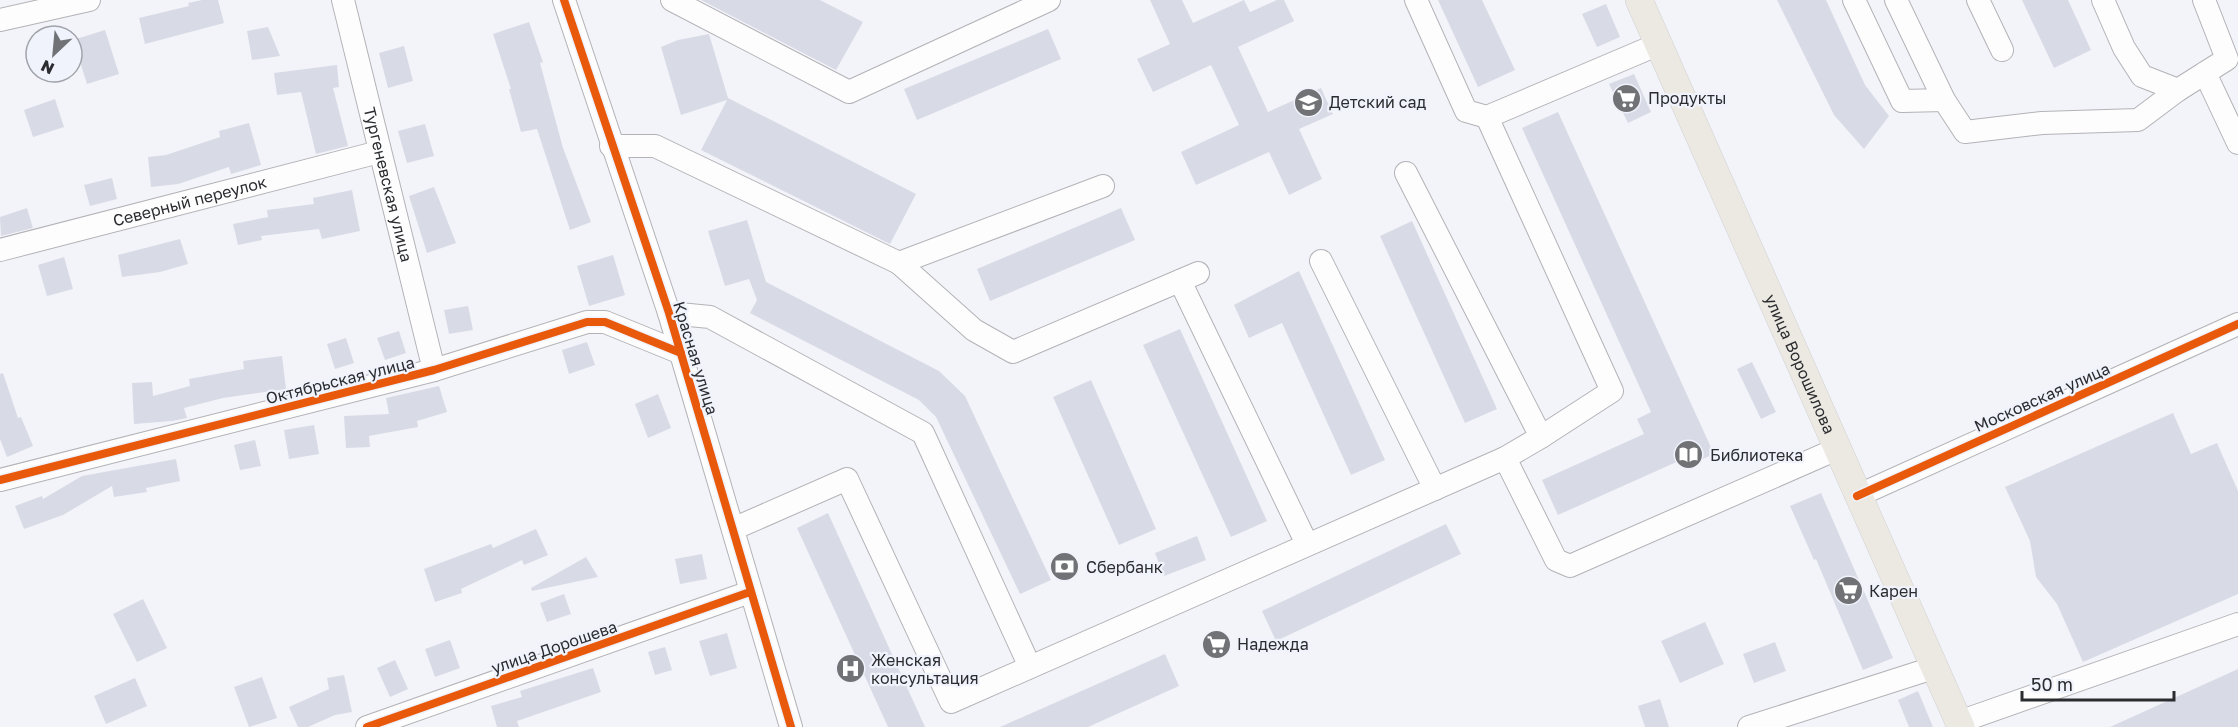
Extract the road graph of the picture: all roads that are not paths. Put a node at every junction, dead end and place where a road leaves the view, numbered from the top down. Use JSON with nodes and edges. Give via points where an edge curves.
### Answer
{"nodes":[{"id":1,"x":89,"y":0,"type":"edge"},
{"id":2,"x":343,"y":0,"type":"edge"},
{"id":3,"x":564,"y":0,"type":"edge"},
{"id":4,"x":672,"y":0,"type":"edge"},
{"id":5,"x":1049,"y":0,"type":"edge"},
{"id":6,"x":1416,"y":0,"type":"edge"},
{"id":7,"x":1639,"y":0,"type":"edge"},
{"id":8,"x":1854,"y":0,"type":"edge"},
{"id":9,"x":1896,"y":0,"type":"edge"},
{"id":10,"x":1978,"y":0,"type":"edge"},
{"id":11,"x":2103,"y":0,"type":"edge"},
{"id":12,"x":2204,"y":0,"type":"edge"},
{"id":13,"x":0,"y":20,"type":"edge"},
{"id":14,"x":1659,"y":44,"type":"junction"},
{"id":15,"x":2002,"y":50,"type":"dead end"},
{"id":16,"x":2205,"y":73,"type":"junction"},
{"id":17,"x":2178,"y":90,"type":"junction"},
{"id":18,"x":1944,"y":100,"type":"junction"},
{"id":19,"x":1487,"y":117,"type":"junction"},
{"id":20,"x":2238,"y":143,"type":"edge"},
{"id":21,"x":611,"y":146,"type":"junction"},
{"id":22,"x":380,"y":152,"type":"junction"},
{"id":23,"x":1406,"y":173,"type":"dead end"},
{"id":24,"x":1103,"y":186,"type":"dead end"},
{"id":25,"x":0,"y":250,"type":"edge"},
{"id":26,"x":1321,"y":261,"type":"dead end"},
{"id":27,"x":899,"y":263,"type":"junction"},
{"id":28,"x":669,"y":313,"type":"junction"},
{"id":29,"x":2238,"y":324,"type":"edge"},
{"id":30,"x":681,"y":353,"type":"junction"},
{"id":31,"x":434,"y":370,"type":"junction"},
{"id":32,"x":1540,"y":437,"type":"junction"},
{"id":33,"x":1836,"y":449,"type":"junction"},
{"id":34,"x":1505,"y":458,"type":"junction"},
{"id":35,"x":0,"y":480,"type":"edge"},
{"id":36,"x":1435,"y":489,"type":"junction"},
{"id":37,"x":1857,"y":496,"type":"junction"},
{"id":38,"x":732,"y":529,"type":"junction"},
{"id":39,"x":1307,"y":544,"type":"junction"},
{"id":40,"x":750,"y":592,"type":"junction"},
{"id":41,"x":2238,"y":624,"type":"edge"},
{"id":42,"x":1030,"y":667,"type":"junction"},
{"id":43,"x":1936,"y":668,"type":"junction"},
{"id":44,"x":1960,"y":725,"type":"edge"},
{"id":45,"x":367,"y":727,"type":"edge"},
{"id":46,"x":791,"y":727,"type":"edge"},
{"id":47,"x":1749,"y":727,"type":"edge"}],
"edges":[{"from":1,"to":13,"type":"street"},
{"from":2,"to":22,"type":"street","name":"Тургеневская улица"},
{"from":3,"to":21,"type":"street","name":"Красная улица"},
{"from":4,"to":5,"type":"street","via":[[849,92]]},
{"from":6,"to":19,"type":"street","via":[[1466,111]]},
{"from":7,"to":14,"type":"main road","name":"улица Ворошилова"},
{"from":8,"to":18,"type":"street","via":[[1902,101]]},
{"from":9,"to":18,"type":"street"},
{"from":10,"to":15,"type":"street"},
{"from":11,"to":17,"type":"street","via":[[2124,48],[2142,76]]},
{"from":12,"to":16,"type":"street","via":[[2227,59]]},
{"from":14,"to":19,"type":"street"},
{"from":14,"to":33,"type":"main road","name":"улица Ворошилова"},
{"from":16,"to":17,"type":"street"},
{"from":16,"to":20,"type":"street"},
{"from":17,"to":18,"type":"street","via":[[2138,120],[2042,123],[1965,132]]},
{"from":19,"to":32,"type":"street","via":[[1612,391]]},
{"from":21,"to":27,"type":"street","via":[[655,146]]},
{"from":21,"to":28,"type":"street","name":"Красная улица"},
{"from":22,"to":25,"type":"street","name":"Северный переулок"},
{"from":22,"to":31,"type":"street","name":"Тургеневская улица"},
{"from":23,"to":32,"type":"street"},
{"from":24,"to":27,"type":"street"},
{"from":26,"to":36,"type":"street"},
{"from":27,"to":39,"type":"street","via":[[974,330],[1013,352],[1189,277]]},
{"from":28,"to":30,"type":"street","name":"Красная улица"},
{"from":28,"to":42,"type":"street","via":[[710,317],[924,434]]},
{"from":29,"to":37,"type":"street","name":"Московская улица"},
{"from":30,"to":31,"type":"street","name":"Октябрьская улица","via":[[596,321]]},
{"from":30,"to":38,"type":"street","name":"Красная улица"},
{"from":31,"to":35,"type":"street","name":"Октябрьская улица"},
{"from":32,"to":34,"type":"street"},
{"from":33,"to":34,"type":"street","via":[[1570,566],[1556,560]]},
{"from":33,"to":37,"type":"main road","name":"улица Ворошилова"},
{"from":34,"to":36,"type":"street"},
{"from":36,"to":39,"type":"street"},
{"from":37,"to":43,"type":"main road","name":"улица Ворошилова"},
{"from":38,"to":40,"type":"street","name":"Красная улица"},
{"from":38,"to":42,"type":"street","via":[[847,479],[951,702]]},
{"from":39,"to":42,"type":"street"},
{"from":40,"to":45,"type":"street","name":"улица Дорошева"},
{"from":40,"to":46,"type":"street","name":"Красная улица"},
{"from":41,"to":44,"type":"street"},
{"from":43,"to":44,"type":"main road","name":"улица Ворошилова"},
{"from":43,"to":47,"type":"street"}]}
